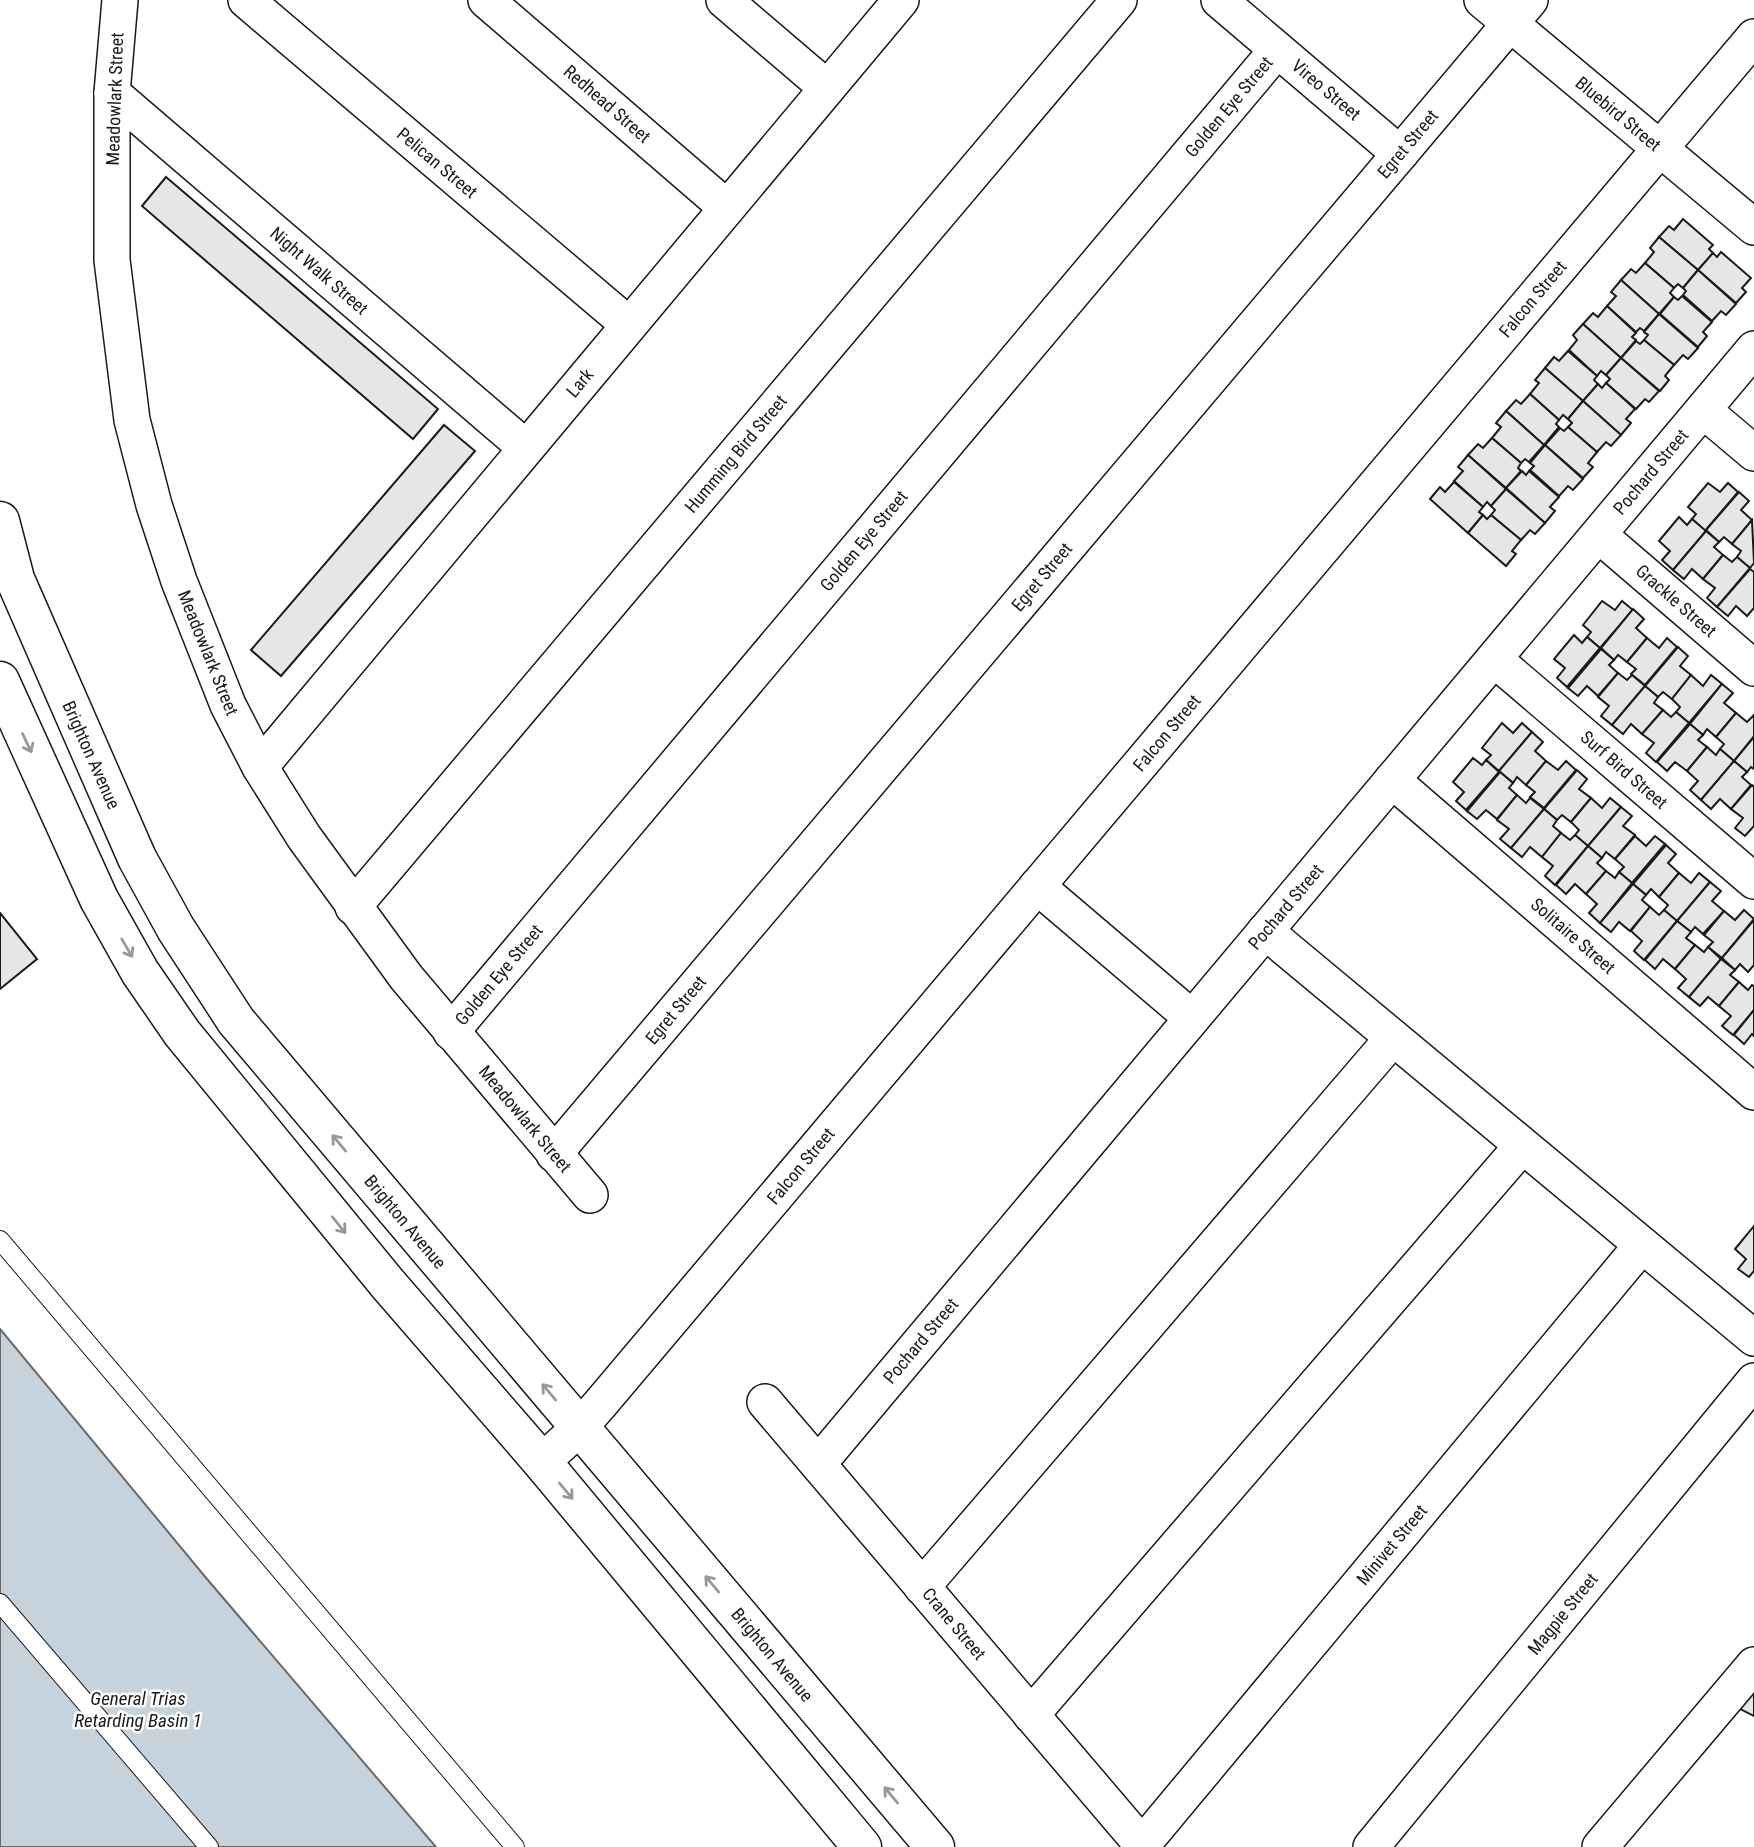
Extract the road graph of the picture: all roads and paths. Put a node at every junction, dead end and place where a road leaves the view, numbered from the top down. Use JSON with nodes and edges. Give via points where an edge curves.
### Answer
{"nodes":[{"id":1,"x":120,"y":0,"type":"edge"},
{"id":2,"x":246,"y":0,"type":"edge"},
{"id":3,"x":486,"y":0,"type":"edge"},
{"id":4,"x":724,"y":0,"type":"edge"},
{"id":5,"x":901,"y":0,"type":"edge"},
{"id":6,"x":1119,"y":0,"type":"edge"},
{"id":7,"x":1219,"y":0,"type":"edge"},
{"id":8,"x":1482,"y":0,"type":"edge"},
{"id":9,"x":1520,"y":12,"type":"edge"},
{"id":10,"x":1754,"y":37,"type":"edge"},
{"id":11,"x":1278,"y":50,"type":"junction"},
{"id":12,"x":827,"y":88,"type":"junction"},
{"id":13,"x":112,"y":93,"type":"junction"},
{"id":14,"x":1660,"y":148,"type":"junction"},
{"id":15,"x":1400,"y":154,"type":"junction"},
{"id":16,"x":727,"y":208,"type":"junction"},
{"id":17,"x":1754,"y":227,"type":"edge"},
{"id":18,"x":629,"y":326,"type":"junction"},
{"id":19,"x":1754,"y":349,"type":"edge"},
{"id":20,"x":1703,"y":410,"type":"junction"},
{"id":21,"x":526,"y":448,"type":"junction"},
{"id":22,"x":1754,"y":453,"type":"edge"},
{"id":23,"x":0,"y":521,"type":"edge"},
{"id":24,"x":1599,"y":535,"type":"junction"},
{"id":25,"x":1494,"y":659,"type":"junction"},
{"id":26,"x":1754,"y":668,"type":"edge"},
{"id":27,"x":0,"y":681,"type":"edge"},
{"id":28,"x":260,"y":767,"type":"junction"},
{"id":29,"x":1392,"y":780,"type":"junction"},
{"id":30,"x":1754,"y":881,"type":"edge"},
{"id":31,"x":1037,"y":886,"type":"junction"},
{"id":32,"x":353,"y":907,"type":"junction"},
{"id":33,"x":1265,"y":931,"type":"junction"},
{"id":34,"x":1192,"y":1018,"type":"junction"},
{"id":35,"x":451,"y":1032,"type":"junction"},
{"id":36,"x":1393,"y":1038,"type":"junction"},
{"id":37,"x":1754,"y":1092,"type":"edge"},
{"id":38,"x":1522,"y":1146,"type":"junction"},
{"id":39,"x":554,"y":1154,"type":"junction"},
{"id":40,"x":590,"y":1195,"type":"dead end"},
{"id":41,"x":0,"y":1240,"type":"edge"},
{"id":42,"x":1642,"y":1245,"type":"junction"},
{"id":43,"x":1754,"y":1338,"type":"edge"},
{"id":44,"x":1754,"y":1381,"type":"edge"},
{"id":45,"x":765,"y":1402,"type":"dead end"},
{"id":46,"x":579,"y":1428,"type":"junction"},
{"id":47,"x":542,"y":1462,"type":"junction"},
{"id":48,"x":818,"y":1464,"type":"junction"},
{"id":49,"x":922,"y":1587,"type":"junction"},
{"id":50,"x":0,"y":1602,"type":"edge"},
{"id":51,"x":1754,"y":1665,"type":"edge"},
{"id":52,"x":1031,"y":1715,"type":"junction"},
{"id":53,"x":1143,"y":1846,"type":"edge"},
{"id":54,"x":209,"y":1847,"type":"edge"},
{"id":55,"x":515,"y":1847,"type":"edge"},
{"id":56,"x":862,"y":1847,"type":"edge"},
{"id":57,"x":935,"y":1847,"type":"edge"},
{"id":58,"x":1371,"y":1847,"type":"edge"},
{"id":59,"x":1600,"y":1847,"type":"edge"}],
"edges":[{"from":1,"to":13,"type":"street","name":"Meadowlark Street"},
{"from":2,"to":18,"type":"street","name":"Pelican Street"},
{"from":3,"to":16,"type":"street","name":"Redhead Street"},
{"from":4,"to":12,"type":"street"},
{"from":5,"to":12,"type":"street","name":"Lark"},
{"from":6,"to":32,"type":"street","name":"Humming Bird Street"},
{"from":7,"to":11,"type":"street","name":"Vireo Street"},
{"from":8,"to":9,"type":"street","name":"Bluebird Street"},
{"from":9,"to":14,"type":"street","name":"Bluebird Street"},
{"from":9,"to":15,"type":"street","name":"Egret Street"},
{"from":10,"to":14,"type":"street","name":"Falcon Street"},
{"from":11,"to":15,"type":"street","name":"Vireo Street"},
{"from":11,"to":35,"type":"street","name":"Golden Eye Street"},
{"from":12,"to":16,"type":"street","name":"Lark"},
{"from":13,"to":21,"type":"street","name":"Night Walk Street"},
{"from":13,"to":28,"type":"street","name":"Meadowlark Street","via":[[112,260],[132,421],[179,581],[228,705]]},
{"from":14,"to":17,"type":"street","name":"Bluebird Street"},
{"from":14,"to":31,"type":"street","name":"Falcon Street"},
{"from":15,"to":39,"type":"street","name":"Egret Street"},
{"from":16,"to":18,"type":"street","name":"Lark"},
{"from":18,"to":21,"type":"street","name":"Lark"},
{"from":19,"to":20,"type":"street","name":"Pochard Street"},
{"from":20,"to":22,"type":"street"},
{"from":20,"to":24,"type":"street","name":"Pochard Street"},
{"from":21,"to":28,"type":"street","name":"Lark"},
{"from":46,"to":23,"type":"street","name":"Brighton Avenue","one_way":true,"via":[[236,1021],[183,941],[136,858],[101,781],[15,579]]},
{"from":24,"to":25,"type":"street","name":"Pochard Street"},
{"from":24,"to":26,"type":"street","name":"Grackle Street"},
{"from":25,"to":29,"type":"street","name":"Pochard Street"},
{"from":25,"to":30,"type":"street","name":"Surf Bird Street"},
{"from":27,"to":47,"type":"street","one_way":true,"via":[[99,899],[140,972],[182,1033],[387,1283]]},
{"from":28,"to":32,"type":"street","name":"Meadowlark Street"},
{"from":29,"to":33,"type":"street","name":"Pochard Street"},
{"from":29,"to":37,"type":"street","name":"Solitaire Street"},
{"from":31,"to":34,"type":"street"},
{"from":31,"to":46,"type":"street","name":"Falcon Street"},
{"from":32,"to":35,"type":"street","name":"Meadowlark Street"},
{"from":33,"to":34,"type":"street","name":"Pochard Street"},
{"from":33,"to":36,"type":"street"},
{"from":34,"to":48,"type":"street","name":"Pochard Street"},
{"from":35,"to":39,"type":"street","name":"Meadowlark Street"},
{"from":36,"to":38,"type":"street"},
{"from":36,"to":49,"type":"street"},
{"from":38,"to":42,"type":"street"},
{"from":38,"to":52,"type":"street"},
{"from":39,"to":40,"type":"street","name":"Meadowlark Street"},
{"from":41,"to":55,"type":"lane"},
{"from":42,"to":43,"type":"street"},
{"from":42,"to":53,"type":"street","name":"Minivet Street"},
{"from":44,"to":58,"type":"street","name":"Magpie Street"},
{"from":45,"to":48,"type":"street","name":"Crane Street"},
{"from":46,"to":47,"type":"street","name":"Falcon Street"},
{"from":57,"to":46,"type":"street","name":"Brighton Avenue","one_way":true},
{"from":47,"to":56,"type":"street","one_way":true},
{"from":48,"to":49,"type":"street","name":"Crane Street"},
{"from":49,"to":52,"type":"street","name":"Crane Street"},
{"from":50,"to":54,"type":"lane"},
{"from":51,"to":59,"type":"street"},
{"from":52,"to":53,"type":"street","name":"Crane Street"}]}
